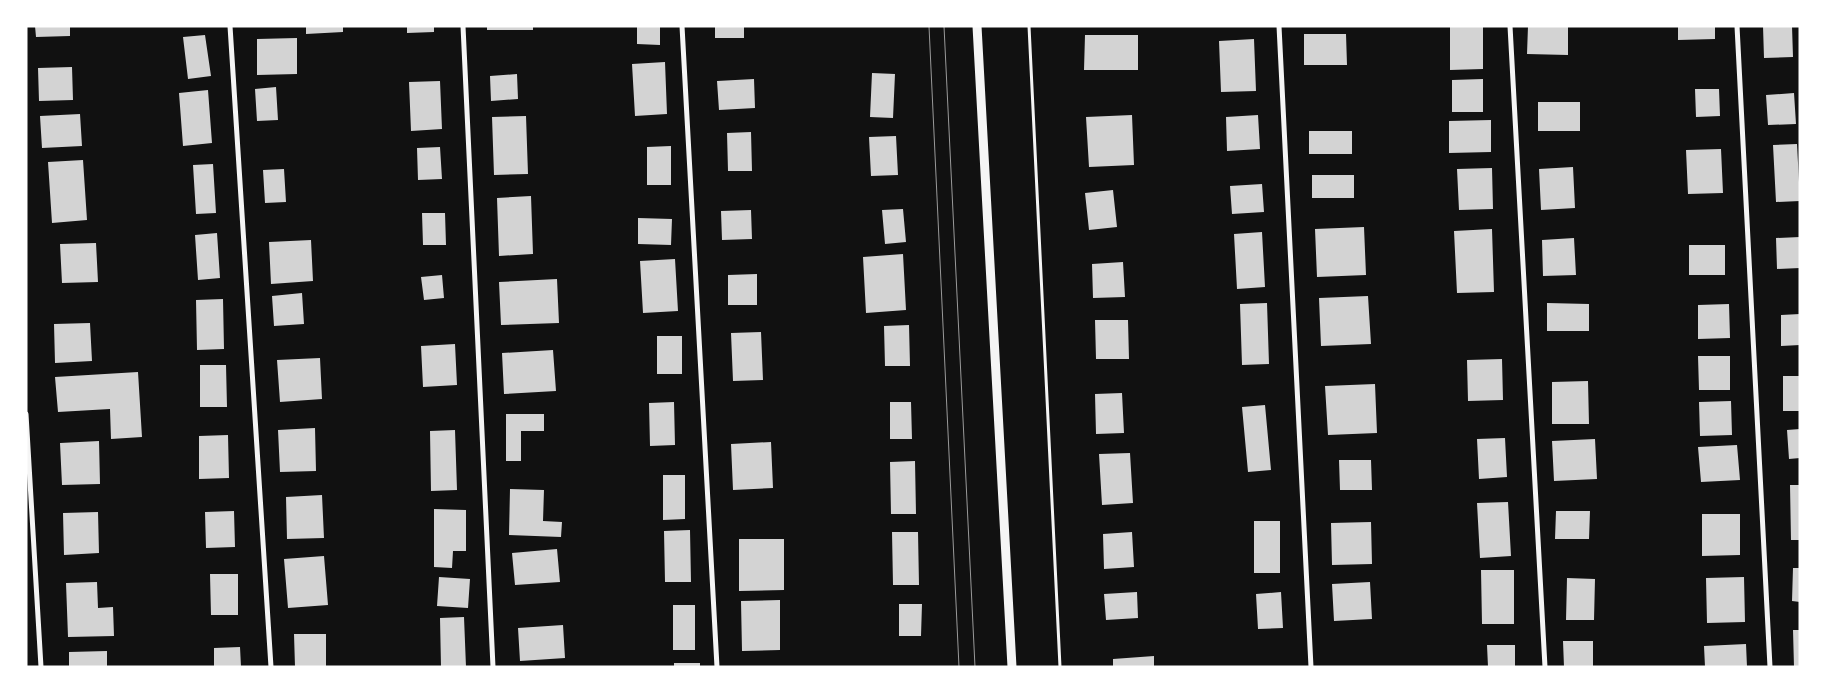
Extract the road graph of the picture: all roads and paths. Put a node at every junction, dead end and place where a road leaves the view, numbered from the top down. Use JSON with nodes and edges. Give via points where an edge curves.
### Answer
{"nodes":[{"id":1,"x":230,"y":26,"type":"edge"},
{"id":2,"x":463,"y":26,"type":"edge"},
{"id":3,"x":682,"y":26,"type":"edge"},
{"id":4,"x":977,"y":26,"type":"edge"},
{"id":5,"x":1029,"y":26,"type":"edge"},
{"id":6,"x":1279,"y":26,"type":"edge"},
{"id":7,"x":1510,"y":26,"type":"edge"},
{"id":8,"x":1737,"y":26,"type":"edge"},
{"id":9,"x":26,"y":414,"type":"edge"},
{"id":10,"x":41,"y":667,"type":"edge"},
{"id":11,"x":270,"y":667,"type":"edge"},
{"id":12,"x":493,"y":667,"type":"edge"},
{"id":13,"x":717,"y":667,"type":"edge"},
{"id":14,"x":1012,"y":667,"type":"edge"},
{"id":15,"x":1060,"y":667,"type":"edge"},
{"id":16,"x":1311,"y":667,"type":"edge"},
{"id":17,"x":1545,"y":667,"type":"edge"},
{"id":18,"x":1770,"y":667,"type":"edge"}],
"edges":[{"from":1,"to":11,"type":"street"},
{"from":2,"to":12,"type":"street"},
{"from":3,"to":13,"type":"street"},
{"from":4,"to":14,"type":"street"},
{"from":5,"to":15,"type":"path"},
{"from":6,"to":16,"type":"street"},
{"from":7,"to":17,"type":"street"},
{"from":8,"to":18,"type":"street"},
{"from":9,"to":10,"type":"street"}]}
